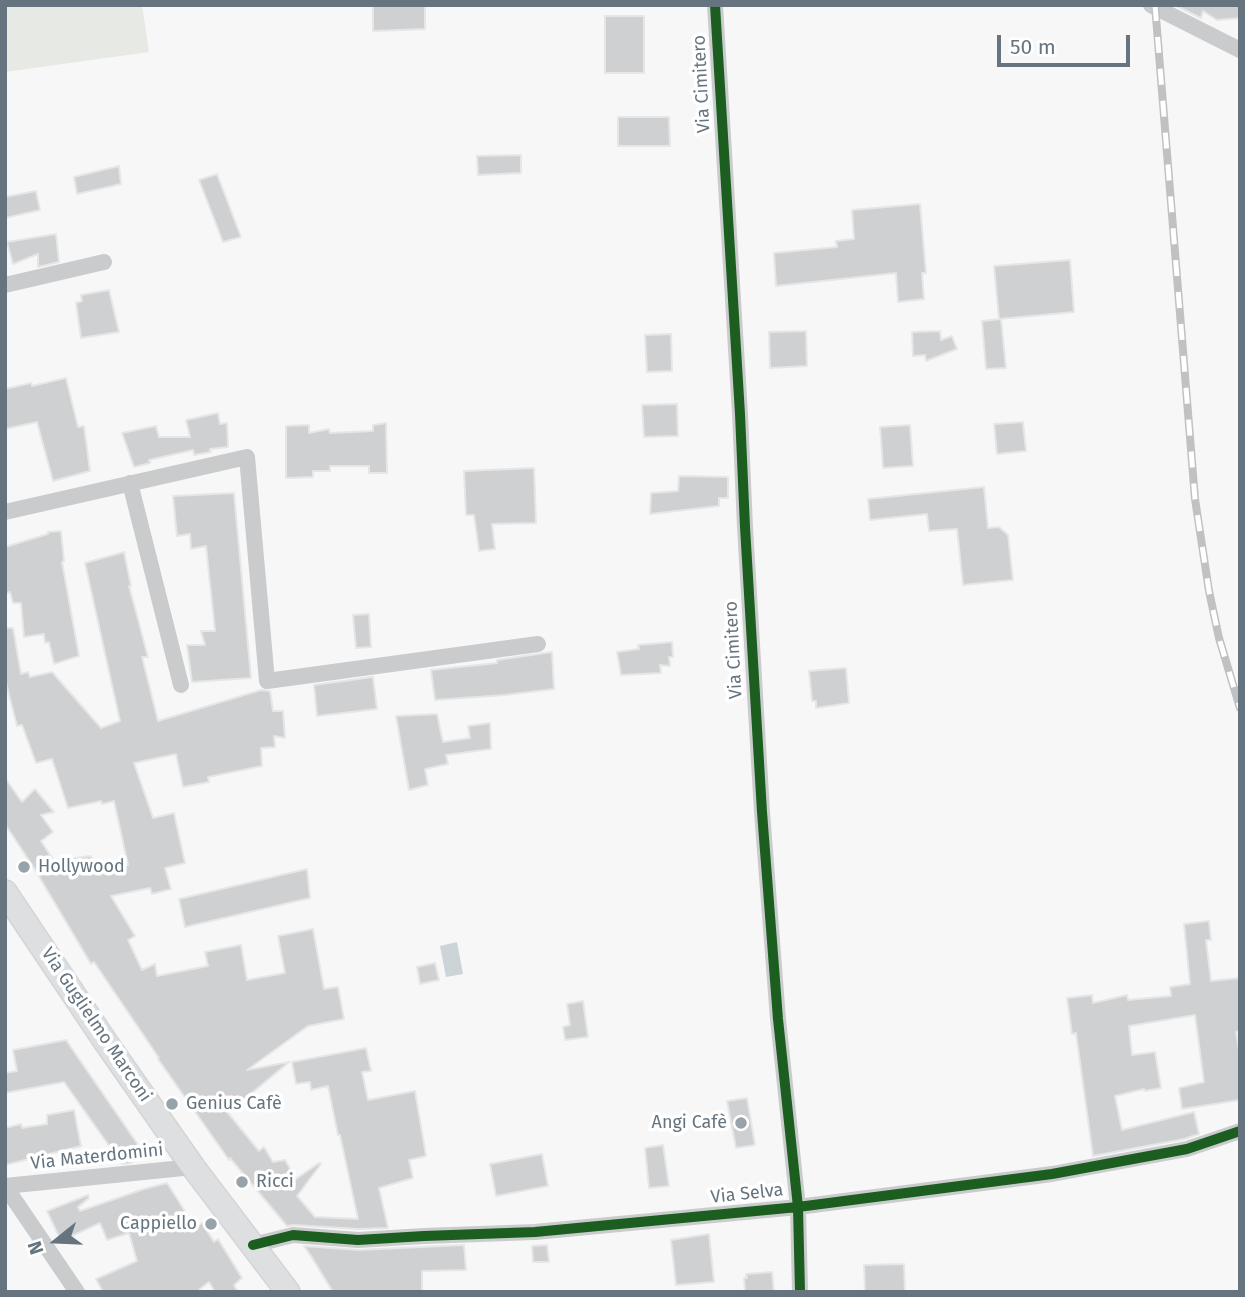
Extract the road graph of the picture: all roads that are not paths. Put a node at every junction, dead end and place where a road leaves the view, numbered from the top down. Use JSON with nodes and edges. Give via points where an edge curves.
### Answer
{"nodes":[{"id":1,"x":715,"y":5,"type":"edge"},
{"id":2,"x":1151,"y":5,"type":"edge"},
{"id":3,"x":1240,"y":50,"type":"edge"},
{"id":4,"x":104,"y":262,"type":"dead end"},
{"id":5,"x":5,"y":285,"type":"edge"},
{"id":6,"x":130,"y":483,"type":"junction"},
{"id":7,"x":5,"y":512,"type":"edge"},
{"id":8,"x":538,"y":644,"type":"dead end"},
{"id":9,"x":181,"y":685,"type":"dead end"},
{"id":10,"x":5,"y":892,"type":"edge"},
{"id":11,"x":1240,"y":1131,"type":"edge"},
{"id":12,"x":193,"y":1167,"type":"junction"},
{"id":13,"x":5,"y":1186,"type":"edge"},
{"id":14,"x":798,"y":1206,"type":"junction"},
{"id":15,"x":253,"y":1245,"type":"junction"},
{"id":16,"x":77,"y":1292,"type":"edge"},
{"id":17,"x":288,"y":1292,"type":"edge"},
{"id":18,"x":800,"y":1292,"type":"edge"}],
"edges":[{"from":1,"to":14,"type":"street","name":"Via Cimitero","via":[[762,812]]},
{"from":2,"to":3,"type":"street"},
{"from":4,"to":5,"type":"street"},
{"from":6,"to":7,"type":"street"},
{"from":6,"to":8,"type":"street","via":[[247,457],[267,681]]},
{"from":6,"to":9,"type":"street"},
{"from":10,"to":12,"type":"street","name":"Via Guglielmo Marconi"},
{"from":11,"to":14,"type":"street","name":"Via Selva","via":[[1187,1149],[1052,1174]]},
{"from":12,"to":13,"type":"street","name":"Via Materdomini"},
{"from":12,"to":15,"type":"street","name":"Via Guglielmo Marconi"},
{"from":13,"to":16,"type":"street"},
{"from":14,"to":15,"type":"street","name":"Via Selva","via":[[535,1232],[358,1240],[293,1235]]},
{"from":14,"to":18,"type":"street","name":"Via Cimitero"},
{"from":15,"to":17,"type":"street","name":"Via Guglielmo Marconi"}]}
